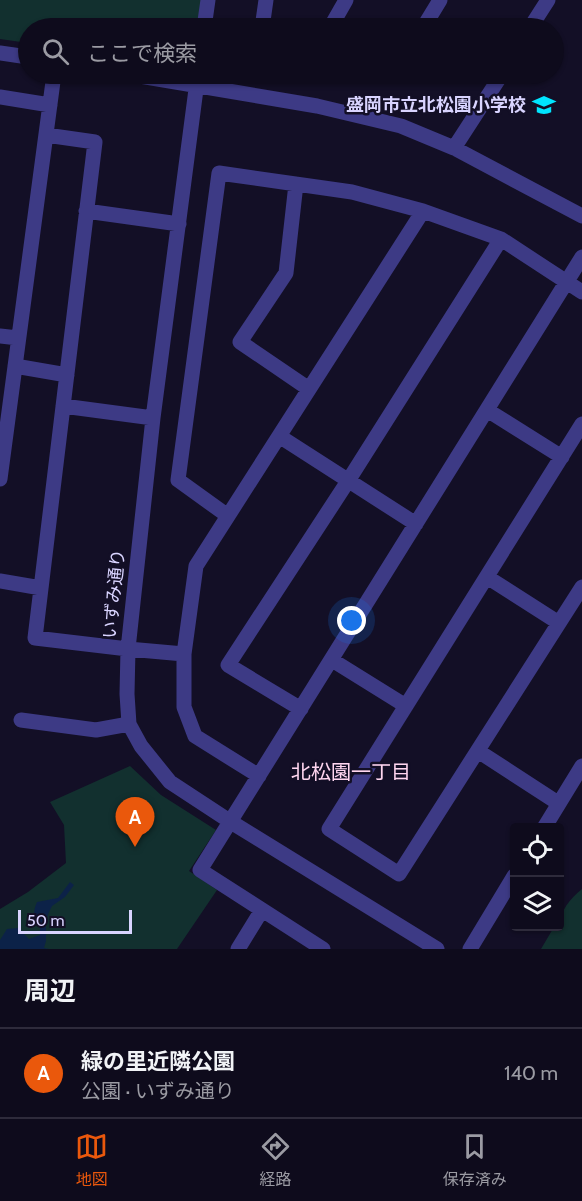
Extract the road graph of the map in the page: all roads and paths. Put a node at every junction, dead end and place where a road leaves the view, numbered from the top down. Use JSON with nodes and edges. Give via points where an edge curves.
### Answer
{"nodes":[{"id":1,"x":208,"y":0,"type":"edge"},
{"id":2,"x":266,"y":0,"type":"edge"},
{"id":3,"x":346,"y":0,"type":"edge"},
{"id":4,"x":440,"y":0,"type":"edge"},
{"id":5,"x":548,"y":0,"type":"edge"},
{"id":6,"x":205,"y":18,"type":"edge"},
{"id":7,"x":263,"y":18,"type":"edge"},
{"id":8,"x":336,"y":18,"type":"edge"},
{"id":9,"x":429,"y":18,"type":"edge"},
{"id":10,"x":536,"y":18,"type":"edge"},
{"id":11,"x":0,"y":53,"type":"edge"},
{"id":12,"x":18,"y":56,"type":"edge"},
{"id":13,"x":53,"y":84,"type":"edge"},
{"id":14,"x":196,"y":84,"type":"edge"},
{"id":15,"x":219,"y":84,"type":"edge"},
{"id":16,"x":496,"y":84,"type":"edge"},
{"id":17,"x":0,"y":97,"type":"edge"},
{"id":18,"x":50,"y":105,"type":"junction"},
{"id":19,"x":46,"y":135,"type":"junction"},
{"id":20,"x":454,"y":148,"type":"junction"},
{"id":21,"x":296,"y":184,"type":"junction"},
{"id":22,"x":86,"y":211,"type":"junction"},
{"id":23,"x":423,"y":211,"type":"junction"},
{"id":24,"x":582,"y":216,"type":"edge"},
{"id":25,"x":179,"y":224,"type":"junction"},
{"id":26,"x":501,"y":239,"type":"junction"},
{"id":27,"x":582,"y":257,"type":"edge"},
{"id":28,"x":567,"y":282,"type":"junction"},
{"id":29,"x":582,"y":292,"type":"edge"},
{"id":30,"x":0,"y":336,"type":"edge"},
{"id":31,"x":18,"y":338,"type":"junction"},
{"id":32,"x":15,"y":366,"type":"junction"},
{"id":33,"x":67,"y":375,"type":"junction"},
{"id":34,"x":309,"y":388,"type":"junction"},
{"id":35,"x":63,"y":406,"type":"junction"},
{"id":36,"x":487,"y":410,"type":"junction"},
{"id":37,"x":153,"y":418,"type":"junction"},
{"id":38,"x":582,"y":424,"type":"edge"},
{"id":39,"x":279,"y":436,"type":"junction"},
{"id":40,"x":562,"y":457,"type":"junction"},
{"id":41,"x":0,"y":478,"type":"edge"},
{"id":42,"x":348,"y":481,"type":"junction"},
{"id":43,"x":228,"y":516,"type":"junction"},
{"id":44,"x":416,"y":524,"type":"junction"},
{"id":45,"x":487,"y":577,"type":"junction"},
{"id":46,"x":0,"y":581,"type":"edge"},
{"id":47,"x":582,"y":587,"type":"edge"},
{"id":48,"x":41,"y":588,"type":"junction"},
{"id":49,"x":559,"y":623,"type":"junction"},
{"id":50,"x":128,"y":649,"type":"junction"},
{"id":51,"x":184,"y":654,"type":"junction"},
{"id":52,"x":332,"y":660,"type":"junction"},
{"id":53,"x":406,"y":706,"type":"junction"},
{"id":54,"x":301,"y":709,"type":"junction"},
{"id":55,"x":21,"y":720,"type":"dead end"},
{"id":56,"x":129,"y":724,"type":"junction"},
{"id":57,"x":478,"y":751,"type":"junction"},
{"id":58,"x":582,"y":766,"type":"edge"},
{"id":59,"x":259,"y":776,"type":"junction"},
{"id":60,"x":558,"y":803,"type":"junction"},
{"id":61,"x":231,"y":822,"type":"junction"},
{"id":62,"x":547,"y":823,"type":"edge"},
{"id":63,"x":513,"y":877,"type":"edge"},
{"id":64,"x":262,"y":910,"type":"junction"},
{"id":65,"x":238,"y":949,"type":"edge"},
{"id":66,"x":323,"y":949,"type":"edge"},
{"id":67,"x":437,"y":949,"type":"edge"},
{"id":68,"x":470,"y":949,"type":"edge"}],
"edges":[{"from":1,"to":6,"type":"street"},
{"from":2,"to":7,"type":"street"},
{"from":3,"to":8,"type":"street"},
{"from":4,"to":9,"type":"street"},
{"from":5,"to":10,"type":"street"},
{"from":11,"to":12,"type":"street"},
{"from":13,"to":18,"type":"street"},
{"from":14,"to":25,"type":"street","name":"いずみ通り"},
{"from":15,"to":20,"type":"street","via":[[401,126]]},
{"from":16,"to":20,"type":"street"},
{"from":17,"to":18,"type":"street"},
{"from":18,"to":19,"type":"street"},
{"from":19,"to":22,"type":"street","via":[[95,142]]},
{"from":19,"to":31,"type":"street"},
{"from":20,"to":24,"type":"street"},
{"from":21,"to":23,"type":"street","via":[[352,192]]},
{"from":21,"to":34,"type":"street","via":[[285,273],[240,342]]},
{"from":21,"to":43,"type":"street","via":[[219,173],[178,480]]},
{"from":22,"to":25,"type":"street"},
{"from":22,"to":33,"type":"street"},
{"from":23,"to":26,"type":"street"},
{"from":23,"to":34,"type":"street"},
{"from":25,"to":37,"type":"street","name":"いずみ通り"},
{"from":26,"to":28,"type":"street"},
{"from":26,"to":42,"type":"street"},
{"from":27,"to":28,"type":"street"},
{"from":28,"to":29,"type":"street"},
{"from":28,"to":36,"type":"street"},
{"from":30,"to":31,"type":"street"},
{"from":31,"to":32,"type":"street"},
{"from":32,"to":33,"type":"street"},
{"from":32,"to":41,"type":"street"},
{"from":33,"to":35,"type":"street"},
{"from":34,"to":39,"type":"street"},
{"from":35,"to":37,"type":"street"},
{"from":35,"to":48,"type":"street"},
{"from":36,"to":40,"type":"street"},
{"from":36,"to":44,"type":"street"},
{"from":37,"to":50,"type":"street","name":"いずみ通り"},
{"from":38,"to":40,"type":"street"},
{"from":39,"to":42,"type":"street"},
{"from":39,"to":43,"type":"street"},
{"from":40,"to":45,"type":"street"},
{"from":42,"to":44,"type":"street"},
{"from":42,"to":54,"type":"street","via":[[228,664]]},
{"from":43,"to":51,"type":"street","via":[[196,566]]},
{"from":44,"to":52,"type":"street"},
{"from":45,"to":49,"type":"street"},
{"from":45,"to":53,"type":"street"},
{"from":46,"to":48,"type":"street"},
{"from":47,"to":49,"type":"street"},
{"from":48,"to":50,"type":"street","via":[[35,638]]},
{"from":49,"to":57,"type":"street"},
{"from":50,"to":51,"type":"street"},
{"from":50,"to":56,"type":"street","name":"いずみ通り"},
{"from":51,"to":59,"type":"street","via":[[184,707],[195,736]]},
{"from":52,"to":53,"type":"street"},
{"from":52,"to":54,"type":"street"},
{"from":53,"to":57,"type":"street","via":[[329,829],[399,874]]},
{"from":54,"to":59,"type":"street"},
{"from":55,"to":56,"type":"street","via":[[96,730]]},
{"from":56,"to":61,"type":"street","name":"いずみ通り","via":[[170,782]]},
{"from":57,"to":60,"type":"street"},
{"from":58,"to":60,"type":"street"},
{"from":59,"to":61,"type":"street"},
{"from":60,"to":62,"type":"street"},
{"from":61,"to":64,"type":"street","via":[[200,870]]},
{"from":61,"to":67,"type":"street","name":"いずみ通り"},
{"from":63,"to":68,"type":"street"},
{"from":64,"to":65,"type":"street"},
{"from":64,"to":66,"type":"street"}]}
